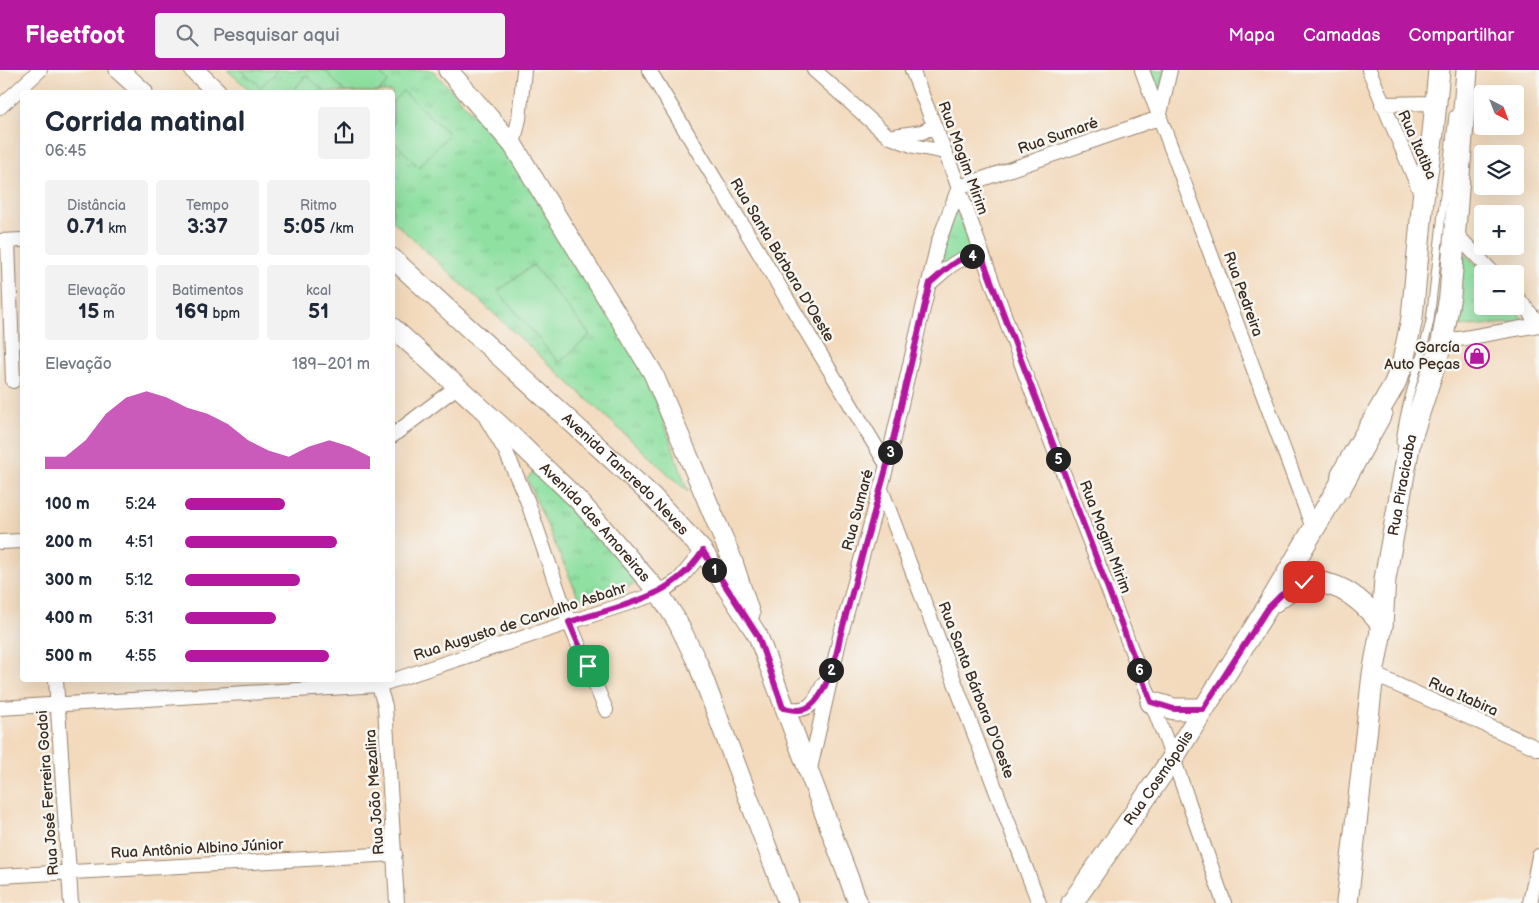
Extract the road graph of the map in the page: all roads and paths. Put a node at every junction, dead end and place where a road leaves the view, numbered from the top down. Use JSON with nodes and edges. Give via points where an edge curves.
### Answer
{"nodes":[{"id":1,"x":40,"y":70,"type":"edge"},
{"id":2,"x":119,"y":70,"type":"edge"},
{"id":3,"x":194,"y":70,"type":"edge"},
{"id":4,"x":448,"y":70,"type":"edge"},
{"id":5,"x":524,"y":70,"type":"edge"},
{"id":6,"x":650,"y":70,"type":"edge"},
{"id":7,"x":814,"y":70,"type":"edge"},
{"id":8,"x":912,"y":70,"type":"edge"},
{"id":9,"x":1142,"y":70,"type":"edge"},
{"id":10,"x":1170,"y":70,"type":"edge"},
{"id":11,"x":1369,"y":70,"type":"edge"},
{"id":12,"x":1439,"y":70,"type":"edge"},
{"id":13,"x":1446,"y":70,"type":"edge"},
{"id":14,"x":1467,"y":70,"type":"edge"},
{"id":15,"x":141,"y":90,"type":"edge"},
{"id":16,"x":215,"y":90,"type":"edge"},
{"id":17,"x":1382,"y":104,"type":"junction"},
{"id":18,"x":1445,"y":106,"type":"junction"},
{"id":19,"x":0,"y":107,"type":"edge"},
{"id":20,"x":1159,"y":118,"type":"junction"},
{"id":21,"x":934,"y":126,"type":"junction"},
{"id":22,"x":888,"y":136,"type":"junction"},
{"id":23,"x":513,"y":145,"type":"junction"},
{"id":24,"x":945,"y":152,"type":"junction"},
{"id":25,"x":1436,"y":167,"type":"dead end"},
{"id":26,"x":959,"y":187,"type":"junction"},
{"id":27,"x":1423,"y":198,"type":"junction"},
{"id":28,"x":1456,"y":234,"type":"junction"},
{"id":29,"x":10,"y":241,"type":"edge"},
{"id":30,"x":982,"y":257,"type":"junction"},
{"id":31,"x":395,"y":261,"type":"edge"},
{"id":32,"x":1426,"y":263,"type":"dead end"},
{"id":33,"x":1485,"y":265,"type":"edge"},
{"id":34,"x":930,"y":283,"type":"junction"},
{"id":35,"x":1524,"y":306,"type":"edge"},
{"id":36,"x":1539,"y":325,"type":"edge"},
{"id":37,"x":395,"y":330,"type":"edge"},
{"id":38,"x":1442,"y":342,"type":"junction"},
{"id":39,"x":12,"y":380,"type":"edge"},
{"id":40,"x":458,"y":386,"type":"junction"},
{"id":41,"x":1402,"y":389,"type":"dead end"},
{"id":42,"x":481,"y":410,"type":"junction"},
{"id":43,"x":395,"y":434,"type":"edge"},
{"id":44,"x":1400,"y":447,"type":"dead end"},
{"id":45,"x":887,"y":465,"type":"junction"},
{"id":46,"x":699,"y":479,"type":"junction"},
{"id":47,"x":881,"y":490,"type":"junction"},
{"id":48,"x":1313,"y":528,"type":"junction"},
{"id":49,"x":1385,"y":530,"type":"dead end"},
{"id":50,"x":20,"y":541,"type":"edge"},
{"id":51,"x":0,"y":542,"type":"edge"},
{"id":52,"x":703,"y":551,"type":"junction"},
{"id":53,"x":1385,"y":579,"type":"junction"},
{"id":54,"x":659,"y":593,"type":"junction"},
{"id":55,"x":1268,"y":608,"type":"junction"},
{"id":56,"x":569,"y":622,"type":"junction"},
{"id":57,"x":1382,"y":625,"type":"junction"},
{"id":58,"x":758,"y":636,"type":"junction"},
{"id":59,"x":836,"y":658,"type":"junction"},
{"id":60,"x":1373,"y":674,"type":"junction"},
{"id":61,"x":395,"y":677,"type":"edge"},
{"id":62,"x":56,"y":682,"type":"edge"},
{"id":63,"x":378,"y":682,"type":"edge"},
{"id":64,"x":1151,"y":702,"type":"junction"},
{"id":65,"x":58,"y":704,"type":"junction"},
{"id":66,"x":0,"y":708,"type":"edge"},
{"id":67,"x":783,"y":708,"type":"junction"},
{"id":68,"x":1203,"y":709,"type":"junction"},
{"id":69,"x":606,"y":710,"type":"dead end"},
{"id":70,"x":1539,"y":749,"type":"edge"},
{"id":71,"x":1173,"y":758,"type":"junction"},
{"id":72,"x":809,"y":773,"type":"junction"},
{"id":73,"x":395,"y":854,"type":"junction"},
{"id":74,"x":1539,"y":856,"type":"edge"},
{"id":75,"x":70,"y":873,"type":"junction"},
{"id":76,"x":0,"y":876,"type":"edge"},
{"id":77,"x":71,"y":903,"type":"edge"},
{"id":78,"x":397,"y":903,"type":"edge"},
{"id":79,"x":788,"y":903,"type":"edge"},
{"id":80,"x":858,"y":903,"type":"edge"},
{"id":81,"x":1039,"y":903,"type":"edge"},
{"id":82,"x":1072,"y":903,"type":"edge"},
{"id":83,"x":1224,"y":903,"type":"edge"},
{"id":84,"x":1347,"y":903,"type":"edge"},
{"id":85,"x":1530,"y":903,"type":"edge"}],
"edges":[{"from":1,"to":19,"type":"street"},
{"from":2,"to":15,"type":"main road"},
{"from":3,"to":16,"type":"main road"},
{"from":4,"to":23,"type":"main road"},
{"from":5,"to":23,"type":"street"},
{"from":6,"to":45,"type":"street","name":"Rua Santa Bárbara D'Oeste"},
{"from":7,"to":22,"type":"street"},
{"from":8,"to":21,"type":"street","name":"Rua Mogim Mirim"},
{"from":9,"to":20,"type":"street","name":"Rua Pedreira"},
{"from":10,"to":20,"type":"street"},
{"from":11,"to":17,"type":"street","name":"Rua Itatiba"},
{"from":12,"to":18,"type":"main road"},
{"from":13,"to":25,"type":"lane"},
{"from":14,"to":28,"type":"main road","name":"Rua Piracicaba"},
{"from":17,"to":18,"type":"street","name":"Rua Itatiba"},
{"from":17,"to":27,"type":"street","name":"Rua Itatiba"},
{"from":18,"to":27,"type":"main road"},
{"from":18,"to":44,"type":"lane","via":[[1430,321],[1403,413]]},
{"from":20,"to":26,"type":"street","name":"Rua Sumaré"},
{"from":20,"to":48,"type":"street","name":"Rua Pedreira"},
{"from":21,"to":22,"type":"street","via":[[922,132]]},
{"from":21,"to":24,"type":"street","name":"Rua Mogim Mirim"},
{"from":22,"to":24,"type":"street","via":[[914,146]]},
{"from":23,"to":46,"type":"main road","via":[[653,373]]},
{"from":24,"to":26,"type":"street","name":"Rua Mogim Mirim"},
{"from":26,"to":30,"type":"street","name":"Rua Mogim Mirim"},
{"from":26,"to":34,"type":"street","name":"Rua Sumaré","via":[[938,243]]},
{"from":27,"to":48,"type":"main road","name":"Rua Cosmópolis","via":[[1412,318],[1402,366],[1385,411],[1342,474],[1341,483]]},
{"from":28,"to":33,"type":"street"},
{"from":28,"to":38,"type":"main road","name":"Rua Piracicaba"},
{"from":29,"to":39,"type":"street"},
{"from":30,"to":34,"type":"street","via":[[961,258]]},
{"from":30,"to":64,"type":"street","name":"Rua Mogim Mirim"},
{"from":31,"to":52,"type":"main road","name":"Avenida Tancredo Neves","via":[[652,496]]},
{"from":32,"to":41,"type":"lane","via":[[1419,320]]},
{"from":34,"to":45,"type":"street","name":"Rua Sumaré"},
{"from":35,"to":36,"type":"street"},
{"from":36,"to":38,"type":"street"},
{"from":37,"to":40,"type":"main road","name":"Avenida das Amoreiras"},
{"from":38,"to":53,"type":"main road","name":"Rua Piracicaba","via":[[1410,441]]},
{"from":40,"to":42,"type":"main road","name":"Avenida das Amoreiras"},
{"from":40,"to":43,"type":"street"},
{"from":42,"to":54,"type":"main road","name":"Avenida das Amoreiras","via":[[580,502]]},
{"from":42,"to":56,"type":"street","via":[[506,452],[527,500]]},
{"from":45,"to":47,"type":"street","name":"Rua Sumaré"},
{"from":46,"to":52,"type":"main road","via":[[707,526]]},
{"from":46,"to":58,"type":"main road","via":[[732,559]]},
{"from":47,"to":59,"type":"street","name":"Rua Sumaré"},
{"from":47,"to":81,"type":"street","name":"Rua Santa Bárbara D'Oeste"},
{"from":48,"to":55,"type":"main road","name":"Rua Cosmópolis"},
{"from":49,"to":53,"type":"lane","via":[[1380,566]]},
{"from":50,"to":51,"type":"street"},
{"from":52,"to":54,"type":"street","name":"Rua Augusto de Carvalho Asbahr","via":[[679,580]]},
{"from":52,"to":58,"type":"main road","name":"Avenida Tancredo Neves"},
{"from":53,"to":57,"type":"main road","name":"Rua Piracicaba"},
{"from":54,"to":56,"type":"street","name":"Rua Augusto de Carvalho Asbahr"},
{"from":54,"to":79,"type":"main road","name":"Avenida das Amoreiras","via":[[698,664]]},
{"from":55,"to":57,"type":"main road","via":[[1294,587],[1314,582],[1343,590],[1360,600]]},
{"from":55,"to":68,"type":"main road","name":"Rua Cosmópolis"},
{"from":56,"to":61,"type":"street","name":"Rua Augusto de Carvalho Asbahr"},
{"from":56,"to":69,"type":"street"},
{"from":57,"to":60,"type":"main road","name":"Rua Piracicaba"},
{"from":58,"to":67,"type":"main road","name":"Avenida Tancredo Neves"},
{"from":59,"to":67,"type":"street","name":"Rua Sumaré","via":[[816,701],[796,711]]},
{"from":59,"to":72,"type":"street","name":"Rua Sumaré"},
{"from":60,"to":70,"type":"street","name":"Rua Itabira"},
{"from":60,"to":84,"type":"main road","name":"Rua Piracicaba"},
{"from":62,"to":65,"type":"street","name":"Rua José Ferreira Godoi"},
{"from":63,"to":65,"type":"street","name":"Rua Augusto de Carvalho Asbahr"},
{"from":63,"to":73,"type":"street","name":"Rua João Mezalira","via":[[385,706]]},
{"from":64,"to":68,"type":"main road","via":[[1174,709]]},
{"from":64,"to":71,"type":"street","name":"Rua Mogim Mirim"},
{"from":65,"to":66,"type":"street","name":"Rua Augusto de Carvalho Asbahr"},
{"from":65,"to":75,"type":"street","name":"Rua José Ferreira Godoi"},
{"from":67,"to":72,"type":"main road","name":"Avenida Tancredo Neves"},
{"from":68,"to":71,"type":"main road","name":"Rua Cosmópolis"},
{"from":71,"to":82,"type":"main road","name":"Rua Cosmópolis"},
{"from":71,"to":83,"type":"street","name":"Rua Mogim Mirim"},
{"from":72,"to":80,"type":"main road","name":"Avenida Tancredo Neves"},
{"from":73,"to":75,"type":"street","name":"Rua Antônio Albino Júnior"},
{"from":73,"to":78,"type":"street","name":"Rua João Mezalira"},
{"from":74,"to":85,"type":"street"},
{"from":75,"to":76,"type":"street","name":"Rua Antônio Albino Júnior"},
{"from":75,"to":77,"type":"street","name":"Rua José Ferreira Godoi"}]}
